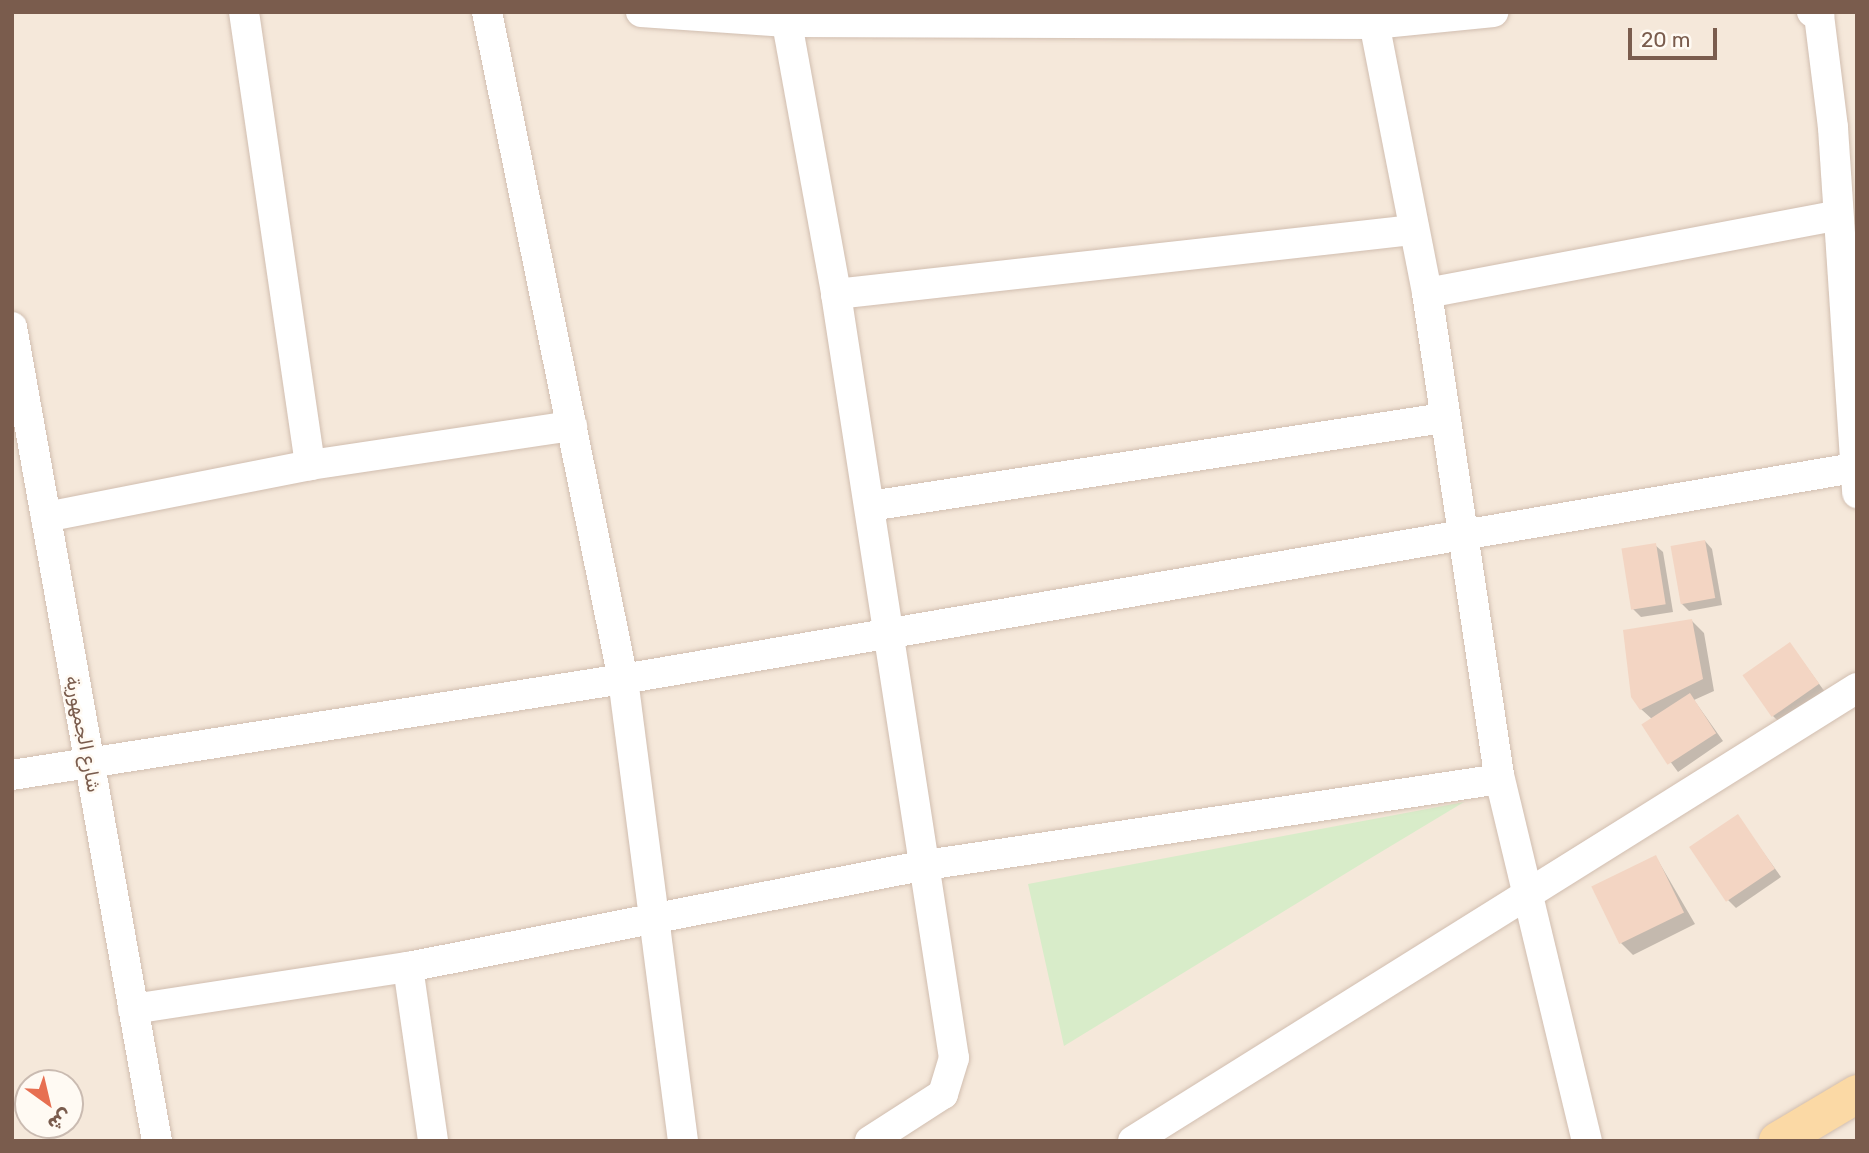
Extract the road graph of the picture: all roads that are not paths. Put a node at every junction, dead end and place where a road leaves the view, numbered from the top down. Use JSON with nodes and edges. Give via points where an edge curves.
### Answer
{"nodes":[{"id":1,"x":244,"y":12,"type":"edge"},
{"id":2,"x":487,"y":12,"type":"edge"},
{"id":3,"x":641,"y":12,"type":"edge"},
{"id":4,"x":1493,"y":12,"type":"edge"},
{"id":5,"x":1819,"y":13,"type":"edge"},
{"id":6,"x":786,"y":17,"type":"edge"},
{"id":7,"x":1372,"y":18,"type":"edge"},
{"id":8,"x":1836,"y":216,"type":"junction"},
{"id":9,"x":1413,"y":230,"type":"junction"},
{"id":10,"x":1849,"y":260,"type":"edge"},
{"id":11,"x":1427,"y":293,"type":"junction"},
{"id":12,"x":836,"y":294,"type":"junction"},
{"id":13,"x":12,"y":327,"type":"edge"},
{"id":14,"x":1443,"y":418,"type":"junction"},
{"id":15,"x":572,"y":426,"type":"junction"},
{"id":16,"x":310,"y":465,"type":"junction"},
{"id":17,"x":1855,"y":481,"type":"edge"},
{"id":18,"x":870,"y":506,"type":"junction"},
{"id":19,"x":46,"y":517,"type":"junction"},
{"id":20,"x":1462,"y":535,"type":"junction"},
{"id":21,"x":889,"y":631,"type":"junction"},
{"id":22,"x":622,"y":679,"type":"junction"},
{"id":23,"x":1857,"y":688,"type":"edge"},
{"id":24,"x":89,"y":764,"type":"junction"},
{"id":25,"x":12,"y":775,"type":"edge"},
{"id":26,"x":1500,"y":779,"type":"junction"},
{"id":27,"x":926,"y":865,"type":"junction"},
{"id":28,"x":1528,"y":893,"type":"junction"},
{"id":29,"x":654,"y":918,"type":"junction"},
{"id":30,"x":408,"y":967,"type":"junction"},
{"id":31,"x":133,"y":1009,"type":"junction"},
{"id":32,"x":1857,"y":1094,"type":"edge"},
{"id":33,"x":157,"y":1141,"type":"edge"},
{"id":34,"x":433,"y":1141,"type":"edge"},
{"id":35,"x":683,"y":1141,"type":"edge"},
{"id":36,"x":870,"y":1141,"type":"edge"},
{"id":37,"x":1133,"y":1141,"type":"edge"},
{"id":38,"x":1587,"y":1141,"type":"edge"},
{"id":39,"x":1778,"y":1141,"type":"edge"}],
"edges":[{"from":1,"to":16,"type":"street"},
{"from":2,"to":15,"type":"street"},
{"from":3,"to":6,"type":"street"},
{"from":4,"to":7,"type":"street"},
{"from":5,"to":8,"type":"street"},
{"from":6,"to":7,"type":"street"},
{"from":6,"to":12,"type":"street"},
{"from":7,"to":9,"type":"street"},
{"from":8,"to":10,"type":"street"},
{"from":8,"to":11,"type":"street"},
{"from":9,"to":11,"type":"street"},
{"from":9,"to":12,"type":"street"},
{"from":10,"to":17,"type":"street"},
{"from":11,"to":14,"type":"street"},
{"from":12,"to":18,"type":"street"},
{"from":13,"to":19,"type":"street","name":"شارع الجمهورية"},
{"from":14,"to":18,"type":"street"},
{"from":14,"to":20,"type":"street"},
{"from":15,"to":16,"type":"street"},
{"from":15,"to":22,"type":"street"},
{"from":16,"to":19,"type":"street"},
{"from":17,"to":20,"type":"street"},
{"from":18,"to":21,"type":"street"},
{"from":19,"to":24,"type":"street","name":"شارع الجمهورية"},
{"from":20,"to":21,"type":"street"},
{"from":20,"to":26,"type":"street"},
{"from":21,"to":22,"type":"street"},
{"from":21,"to":27,"type":"street"},
{"from":22,"to":24,"type":"street"},
{"from":22,"to":29,"type":"street"},
{"from":23,"to":28,"type":"street"},
{"from":24,"to":25,"type":"street"},
{"from":24,"to":31,"type":"street","name":"شارع الجمهورية"},
{"from":26,"to":27,"type":"street"},
{"from":26,"to":28,"type":"street"},
{"from":27,"to":29,"type":"street"},
{"from":27,"to":36,"type":"street","via":[[954,1058],[943,1094]]},
{"from":28,"to":37,"type":"street"},
{"from":28,"to":38,"type":"street"},
{"from":29,"to":30,"type":"street"},
{"from":29,"to":35,"type":"street"},
{"from":30,"to":31,"type":"street"},
{"from":30,"to":34,"type":"street"},
{"from":31,"to":33,"type":"street","name":"شارع الجمهورية"},
{"from":32,"to":39,"type":"main road"}]}
